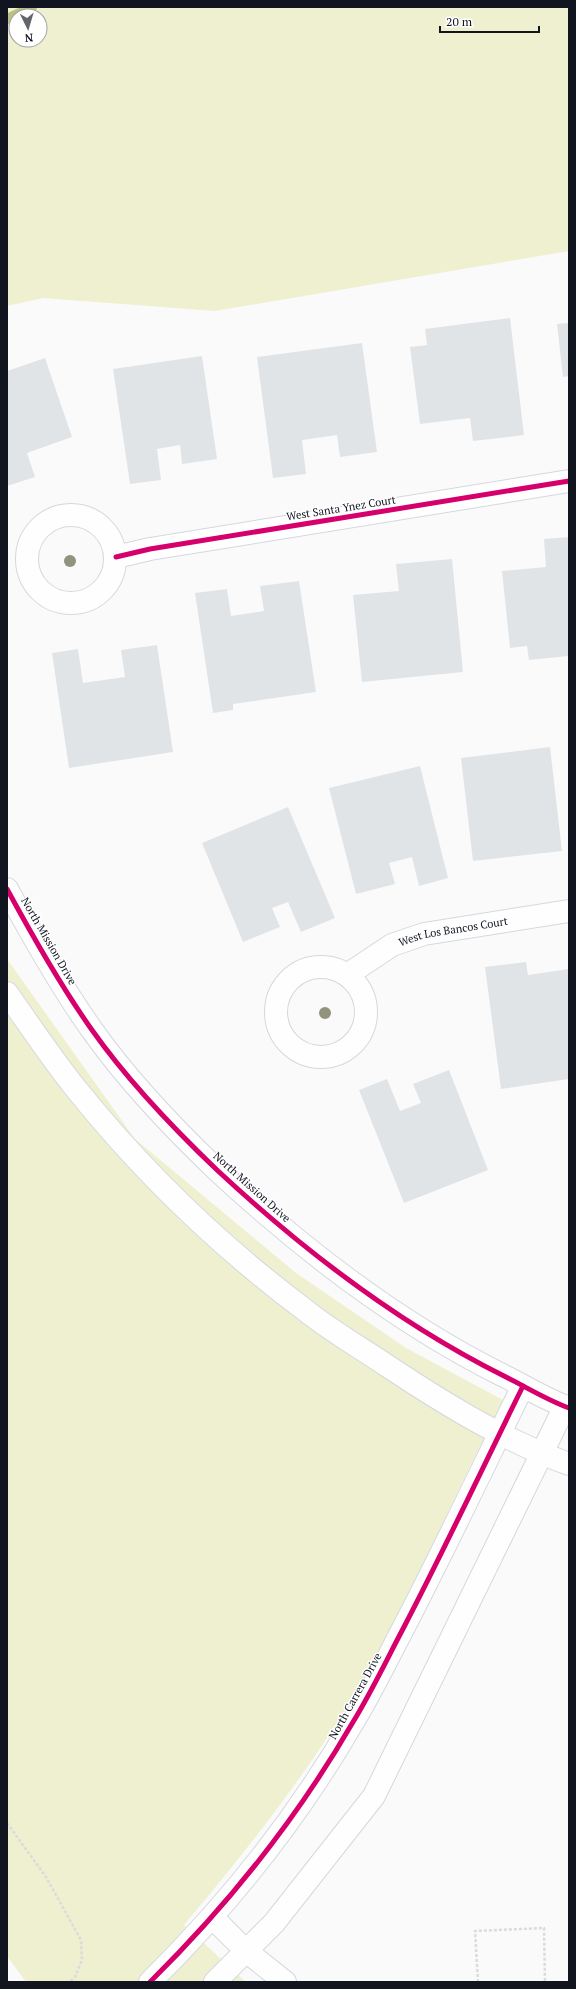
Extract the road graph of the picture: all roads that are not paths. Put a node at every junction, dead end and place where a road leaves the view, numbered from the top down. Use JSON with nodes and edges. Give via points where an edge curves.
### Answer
{"nodes":[{"id":1,"x":569,"y":482,"type":"edge"},
{"id":2,"x":116,"y":557,"type":"junction"},
{"id":3,"x":7,"y":889,"type":"edge"},
{"id":4,"x":569,"y":911,"type":"edge"},
{"id":5,"x":347,"y":975,"type":"junction"},
{"id":6,"x":7,"y":993,"type":"edge"},
{"id":7,"x":523,"y":1386,"type":"junction"},
{"id":8,"x":567,"y":1407,"type":"edge"},
{"id":9,"x":500,"y":1433,"type":"junction"},
{"id":10,"x":542,"y":1454,"type":"junction"},
{"id":11,"x":569,"y":1464,"type":"edge"},
{"id":12,"x":212,"y":1917,"type":"junction"},
{"id":13,"x":246,"y":1951,"type":"junction"},
{"id":14,"x":150,"y":1982,"type":"edge"},
{"id":15,"x":215,"y":1982,"type":"edge"},
{"id":16,"x":285,"y":1982,"type":"edge"}],
"edges":[{"from":1,"to":2,"type":"street","name":"West Santa Ynez Court","via":[[158,547]]},
{"from":2,"to":2,"type":"street","via":[[114,542],[106,530],[94,520],[81,515],[66,514],[39,527],[26,553],[27,568],[33,582],[42,593],[70,604],[84,602],[108,585],[115,572]]},
{"from":3,"to":7,"type":"street","name":"North Mission Drive","via":[[45,958],[92,1031],[136,1085],[193,1147],[274,1222],[357,1287],[473,1361]]},
{"from":4,"to":5,"type":"street","name":"West Los Bancos Court","via":[[424,934],[392,945]]},
{"from":5,"to":5,"type":"street","via":[[332,968],[317,967],[302,971],[289,980],[279,992],[275,1007],[276,1022],[282,1037],[293,1048],[306,1055],[320,1058],[335,1056],[358,1039],[367,1012],[364,998],[357,985]]},
{"from":6,"to":9,"type":"street","via":[[77,1090],[131,1152],[212,1233],[306,1312],[429,1393]]},
{"from":7,"to":8,"type":"street","name":"North Mission Drive"},
{"from":7,"to":9,"type":"street","name":"North Carrera Drive"},
{"from":8,"to":10,"type":"street"},
{"from":9,"to":10,"type":"street"},
{"from":9,"to":12,"type":"street","name":"North Carrera Drive","via":[[425,1586],[353,1722],[283,1827]]},
{"from":10,"to":11,"type":"street"},
{"from":10,"to":13,"type":"street","via":[[374,1796],[274,1923]]},
{"from":12,"to":13,"type":"street"},
{"from":12,"to":14,"type":"street","name":"North Carrera Drive"},
{"from":13,"to":15,"type":"street"},
{"from":13,"to":16,"type":"street"}]}
